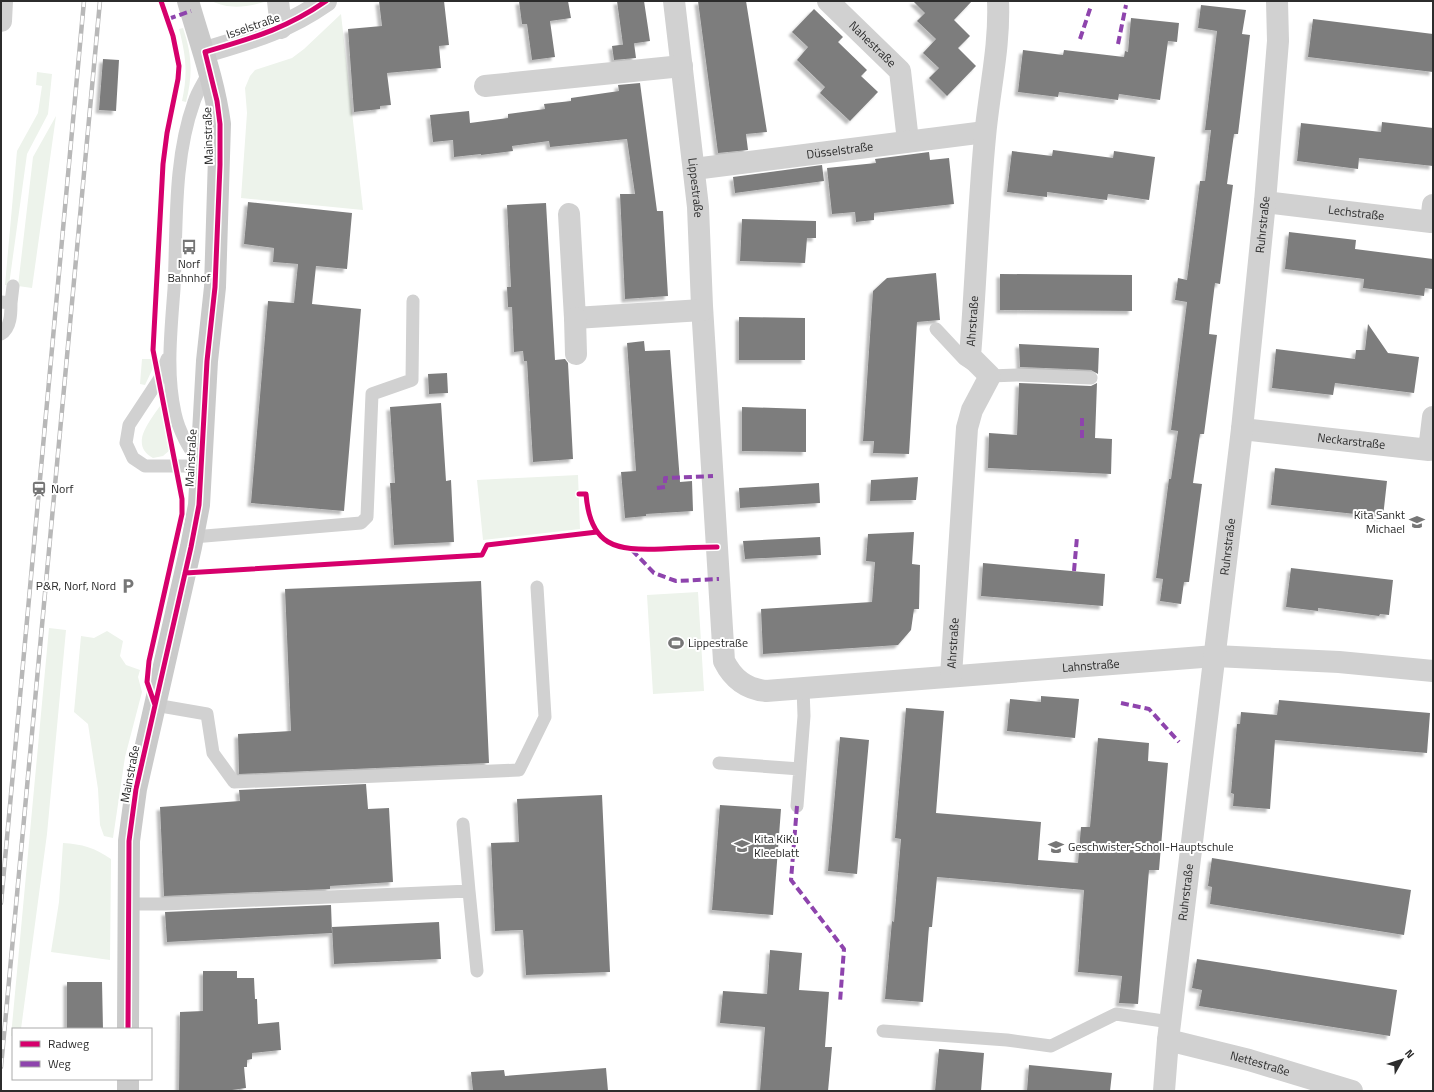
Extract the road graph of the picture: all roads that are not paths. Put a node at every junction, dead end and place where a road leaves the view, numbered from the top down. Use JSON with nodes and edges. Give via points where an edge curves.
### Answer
{"nodes":[{"id":1,"x":2,"y":1,"type":"edge"},
{"id":2,"x":188,"y":1,"type":"edge"},
{"id":3,"x":278,"y":1,"type":"edge"},
{"id":4,"x":326,"y":1,"type":"edge"},
{"id":5,"x":674,"y":1,"type":"edge"},
{"id":6,"x":828,"y":1,"type":"edge"},
{"id":7,"x":998,"y":1,"type":"edge"},
{"id":8,"x":1277,"y":1,"type":"edge"},
{"id":9,"x":1,"y":21,"type":"edge"},
{"id":10,"x":281,"y":28,"type":"junction"},
{"id":11,"x":207,"y":61,"type":"junction"},
{"id":12,"x":682,"y":66,"type":"junction"},
{"id":13,"x":485,"y":86,"type":"dead end"},
{"id":14,"x":985,"y":132,"type":"junction"},
{"id":15,"x":908,"y":142,"type":"junction"},
{"id":16,"x":694,"y":169,"type":"junction"},
{"id":17,"x":1265,"y":202,"type":"junction"},
{"id":18,"x":1433,"y":205,"type":"edge"},
{"id":19,"x":569,"y":214,"type":"dead end"},
{"id":20,"x":14,"y":286,"type":"dead end"},
{"id":21,"x":413,"y":301,"type":"dead end"},
{"id":22,"x":6,"y":302,"type":"edge"},
{"id":23,"x":702,"y":310,"type":"junction"},
{"id":24,"x":575,"y":318,"type":"junction"},
{"id":25,"x":936,"y":329,"type":"dead end"},
{"id":26,"x":1,"y":334,"type":"edge"},
{"id":27,"x":171,"y":345,"type":"junction"},
{"id":28,"x":576,"y":354,"type":"dead end"},
{"id":29,"x":990,"y":376,"type":"junction"},
{"id":30,"x":1091,"y":378,"type":"dead end"},
{"id":31,"x":1433,"y":417,"type":"edge"},
{"id":32,"x":1242,"y":429,"type":"junction"},
{"id":33,"x":201,"y":466,"type":"junction"},
{"id":34,"x":193,"y":537,"type":"junction"},
{"id":35,"x":537,"y":587,"type":"dead end"},
{"id":36,"x":1215,"y":656,"type":"junction"},
{"id":37,"x":1433,"y":671,"type":"edge"},
{"id":38,"x":951,"y":676,"type":"junction"},
{"id":39,"x":748,"y":687,"type":"joint"},
{"id":40,"x":803,"y":688,"type":"junction"},
{"id":41,"x":155,"y":705,"type":"junction"},
{"id":42,"x":719,"y":763,"type":"dead end"},
{"id":43,"x":800,"y":769,"type":"junction"},
{"id":44,"x":797,"y":806,"type":"dead end"},
{"id":45,"x":463,"y":824,"type":"dead end"},
{"id":46,"x":469,"y":891,"type":"junction"},
{"id":47,"x":128,"y":904,"type":"junction"},
{"id":48,"x":477,"y":972,"type":"dead end"},
{"id":49,"x":128,"y":1028,"type":"edge"},
{"id":50,"x":884,"y":1031,"type":"dead end"},
{"id":51,"x":1169,"y":1031,"type":"junction"},
{"id":52,"x":128,"y":1080,"type":"edge"},
{"id":53,"x":128,"y":1091,"type":"edge"},
{"id":54,"x":1164,"y":1091,"type":"edge"},
{"id":55,"x":1352,"y":1091,"type":"edge"}],
"edges":[{"from":1,"to":9,"type":"street"},
{"from":2,"to":11,"type":"street","name":"Mainstraße"},
{"from":3,"to":10,"type":"street"},
{"from":4,"to":10,"type":"street","name":"Isselstraße"},
{"from":5,"to":12,"type":"street","name":"Lippestraße"},
{"from":6,"to":15,"type":"street","name":"Nahestraße","via":[[900,71]]},
{"from":7,"to":14,"type":"street","name":"Ahrstraße","via":[[999,29]]},
{"from":8,"to":17,"type":"street","name":"Ruhrstraße","via":[[1278,41]]},
{"from":10,"to":11,"type":"street","name":"Isselstraße"},
{"from":11,"to":27,"type":"lane","via":[[194,101],[182,154]]},
{"from":11,"to":33,"type":"street","name":"Mainstraße","via":[[220,124],[220,165],[215,287],[208,343]]},
{"from":12,"to":13,"type":"street"},
{"from":12,"to":16,"type":"street","name":"Lippestraße"},
{"from":14,"to":15,"type":"street","name":"Düsselstraße"},
{"from":14,"to":29,"type":"street","name":"Ahrstraße","via":[[970,356]]},
{"from":15,"to":16,"type":"street","name":"Düsselstraße"},
{"from":16,"to":23,"type":"street","name":"Lippestraße"},
{"from":17,"to":18,"type":"street","name":"Lechstraße","via":[[1431,222]]},
{"from":17,"to":32,"type":"street","name":"Ruhrstraße"},
{"from":19,"to":24,"type":"street"},
{"from":20,"to":22,"type":"lane"},
{"from":21,"to":34,"type":"lane","via":[[412,380],[372,394],[367,517],[361,523]]},
{"from":22,"to":26,"type":"lane","via":[[10,320]]},
{"from":23,"to":24,"type":"street"},
{"from":23,"to":39,"type":"street","name":"Lippestraße","via":[[724,661],[734,676]]},
{"from":24,"to":28,"type":"street"},
{"from":25,"to":29,"type":"lane","via":[[964,359]]},
{"from":27,"to":33,"type":"lane","via":[[172,394],[177,421],[183,437]]},
{"from":27,"to":33,"type":"lane","via":[[160,378],[129,425],[126,443],[134,458],[145,466]]},
{"from":29,"to":30,"type":"lane"},
{"from":29,"to":38,"type":"street","name":"Ahrstraße","via":[[972,410],[967,428]]},
{"from":31,"to":32,"type":"street","name":"Neckarstraße","via":[[1429,450]]},
{"from":32,"to":36,"type":"street","name":"Ruhrstraße"},
{"from":33,"to":34,"type":"street","name":"Mainstraße","via":[[199,505]]},
{"from":34,"to":41,"type":"street","name":"Mainstraße"},
{"from":35,"to":41,"type":"lane","via":[[545,716],[519,770],[234,782],[213,753],[207,714]]},
{"from":36,"to":37,"type":"street","name":"Lahnstraße","via":[[1339,662]]},
{"from":36,"to":38,"type":"street","name":"Lahnstraße"},
{"from":36,"to":51,"type":"street","name":"Ruhrstraße"},
{"from":38,"to":40,"type":"street","name":"Lahnstraße"},
{"from":39,"to":40,"type":"street","name":"Lahnstraße","via":[[766,691]]},
{"from":40,"to":43,"type":"lane","via":[[804,716]]},
{"from":41,"to":47,"type":"street","name":"Mainstraße","via":[[136,789],[130,834]]},
{"from":42,"to":43,"type":"lane"},
{"from":43,"to":44,"type":"lane"},
{"from":45,"to":46,"type":"lane"},
{"from":46,"to":47,"type":"lane"},
{"from":46,"to":48,"type":"lane"},
{"from":47,"to":49,"type":"street","name":"Mainstraße"},
{"from":50,"to":51,"type":"lane","via":[[1007,1040],[1051,1046],[1116,1014]]},
{"from":51,"to":54,"type":"street","name":"Ruhrstraße"},
{"from":51,"to":55,"type":"street","name":"Nettestraße","via":[[1249,1060]]},
{"from":52,"to":53,"type":"street"}]}
